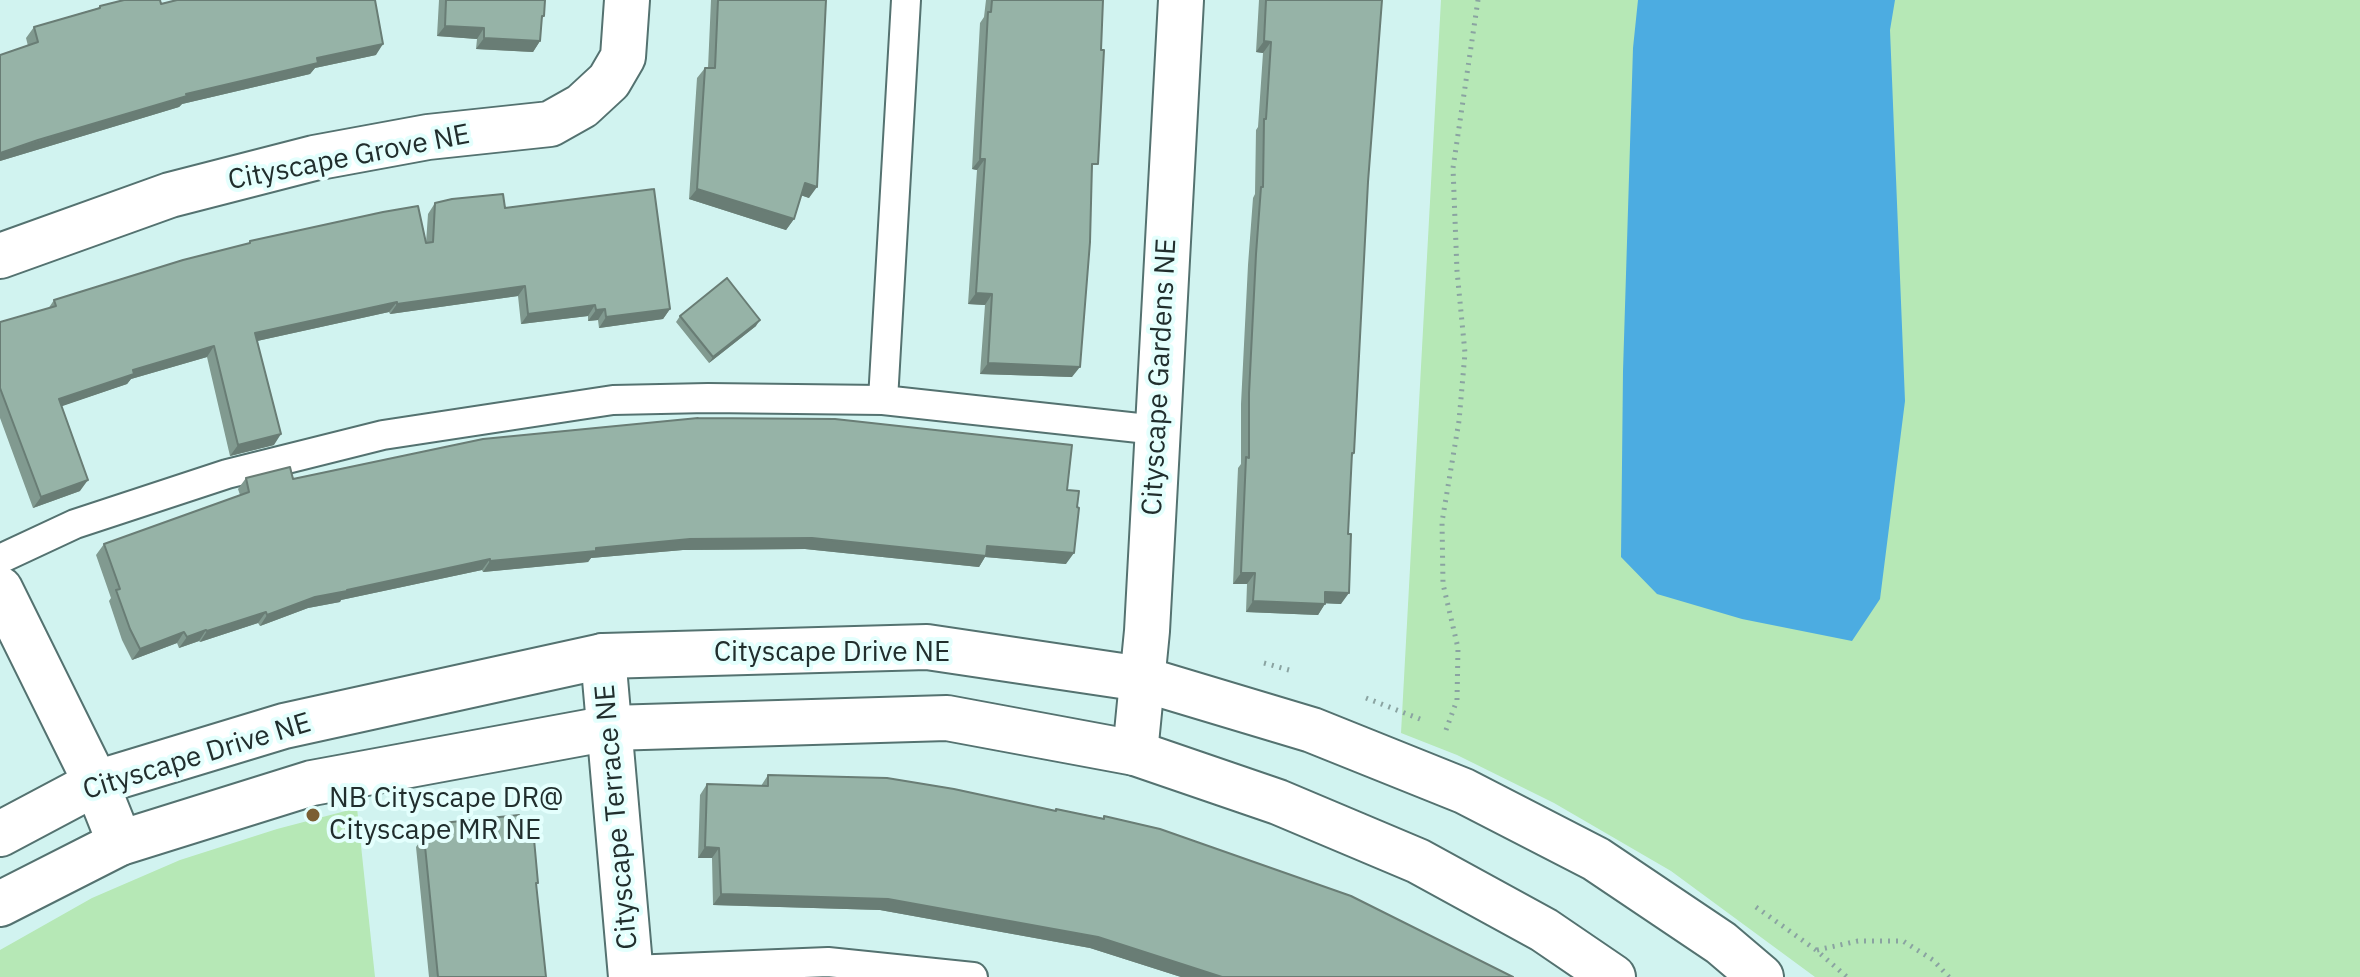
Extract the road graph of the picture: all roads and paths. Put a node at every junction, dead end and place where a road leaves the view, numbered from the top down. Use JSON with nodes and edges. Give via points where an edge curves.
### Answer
{"nodes":[{"id":1,"x":627,"y":0,"type":"edge"},
{"id":2,"x":906,"y":0,"type":"edge"},
{"id":3,"x":1181,"y":0,"type":"edge"},
{"id":4,"x":1478,"y":0,"type":"edge"},
{"id":5,"x":0,"y":256,"type":"edge"},
{"id":6,"x":883,"y":400,"type":"junction"},
{"id":7,"x":1157,"y":430,"type":"junction"},
{"id":8,"x":0,"y":559,"type":"edge"},
{"id":9,"x":0,"y":589,"type":"edge"},
{"id":10,"x":603,"y":656,"type":"junction"},
{"id":11,"x":1142,"y":679,"type":"junction"},
{"id":12,"x":610,"y":728,"type":"junction"},
{"id":13,"x":1446,"y":730,"type":"dead end"},
{"id":14,"x":1135,"y":753,"type":"junction"},
{"id":15,"x":96,"y":783,"type":"junction"},
{"id":16,"x":0,"y":834,"type":"edge"},
{"id":17,"x":120,"y":843,"type":"junction"},
{"id":18,"x":0,"y":904,"type":"edge"},
{"id":19,"x":1816,"y":950,"type":"dead end"},
{"id":20,"x":631,"y":974,"type":"edge"},
{"id":21,"x":973,"y":977,"type":"edge"},
{"id":22,"x":1613,"y":977,"type":"edge"},
{"id":23,"x":1761,"y":977,"type":"edge"},
{"id":24,"x":1949,"y":977,"type":"edge"}],
"edges":[{"from":1,"to":5,"type":"street","name":"Cityscape Grove NE","via":[[623,57],[609,81],[582,106],[550,124],[428,137],[314,158],[170,195]]},
{"from":2,"to":6,"type":"lane"},
{"from":3,"to":7,"type":"street","name":"Cityscape Gardens NE"},
{"from":4,"to":13,"type":"path","via":[[1453,168],[1465,353],[1442,522],[1443,584],[1458,648],[1457,700]]},
{"from":6,"to":7,"type":"lane"},
{"from":6,"to":8,"type":"lane","via":[[613,400],[383,435],[227,474],[75,524]]},
{"from":7,"to":11,"type":"street","name":"Cityscape Gardens NE"},
{"from":9,"to":15,"type":"street"},
{"from":10,"to":11,"type":"street","name":"Cityscape Drive NE","via":[[927,647]]},
{"from":10,"to":12,"type":"street","name":"Cityscape Terrace NE"},
{"from":10,"to":15,"type":"street","name":"Cityscape Drive NE","via":[[284,726]]},
{"from":11,"to":14,"type":"street","name":"Cityscape Gardens NE"},
{"from":11,"to":23,"type":"street","name":"Cityscape Drive NE","via":[[1312,730],[1464,791],[1596,859],[1721,943]]},
{"from":12,"to":14,"type":"street","name":"Cityscape Drive NE","via":[[947,718]]},
{"from":12,"to":17,"type":"street","name":"Cityscape Drive NE","via":[[312,783]]},
{"from":12,"to":20,"type":"street","name":"Cityscape Terrace NE"},
{"from":14,"to":22,"type":"street","name":"Cityscape Drive NE","via":[[1278,802],[1418,861],[1544,930]]},
{"from":15,"to":16,"type":"street","name":"Cityscape Drive NE"},
{"from":15,"to":17,"type":"street"},
{"from":17,"to":18,"type":"street","name":"Cityscape Drive NE"},
{"from":19,"to":24,"type":"path","via":[[1858,941],[1903,941]]},
{"from":20,"to":21,"type":"lane","via":[[828,962]]}]}
